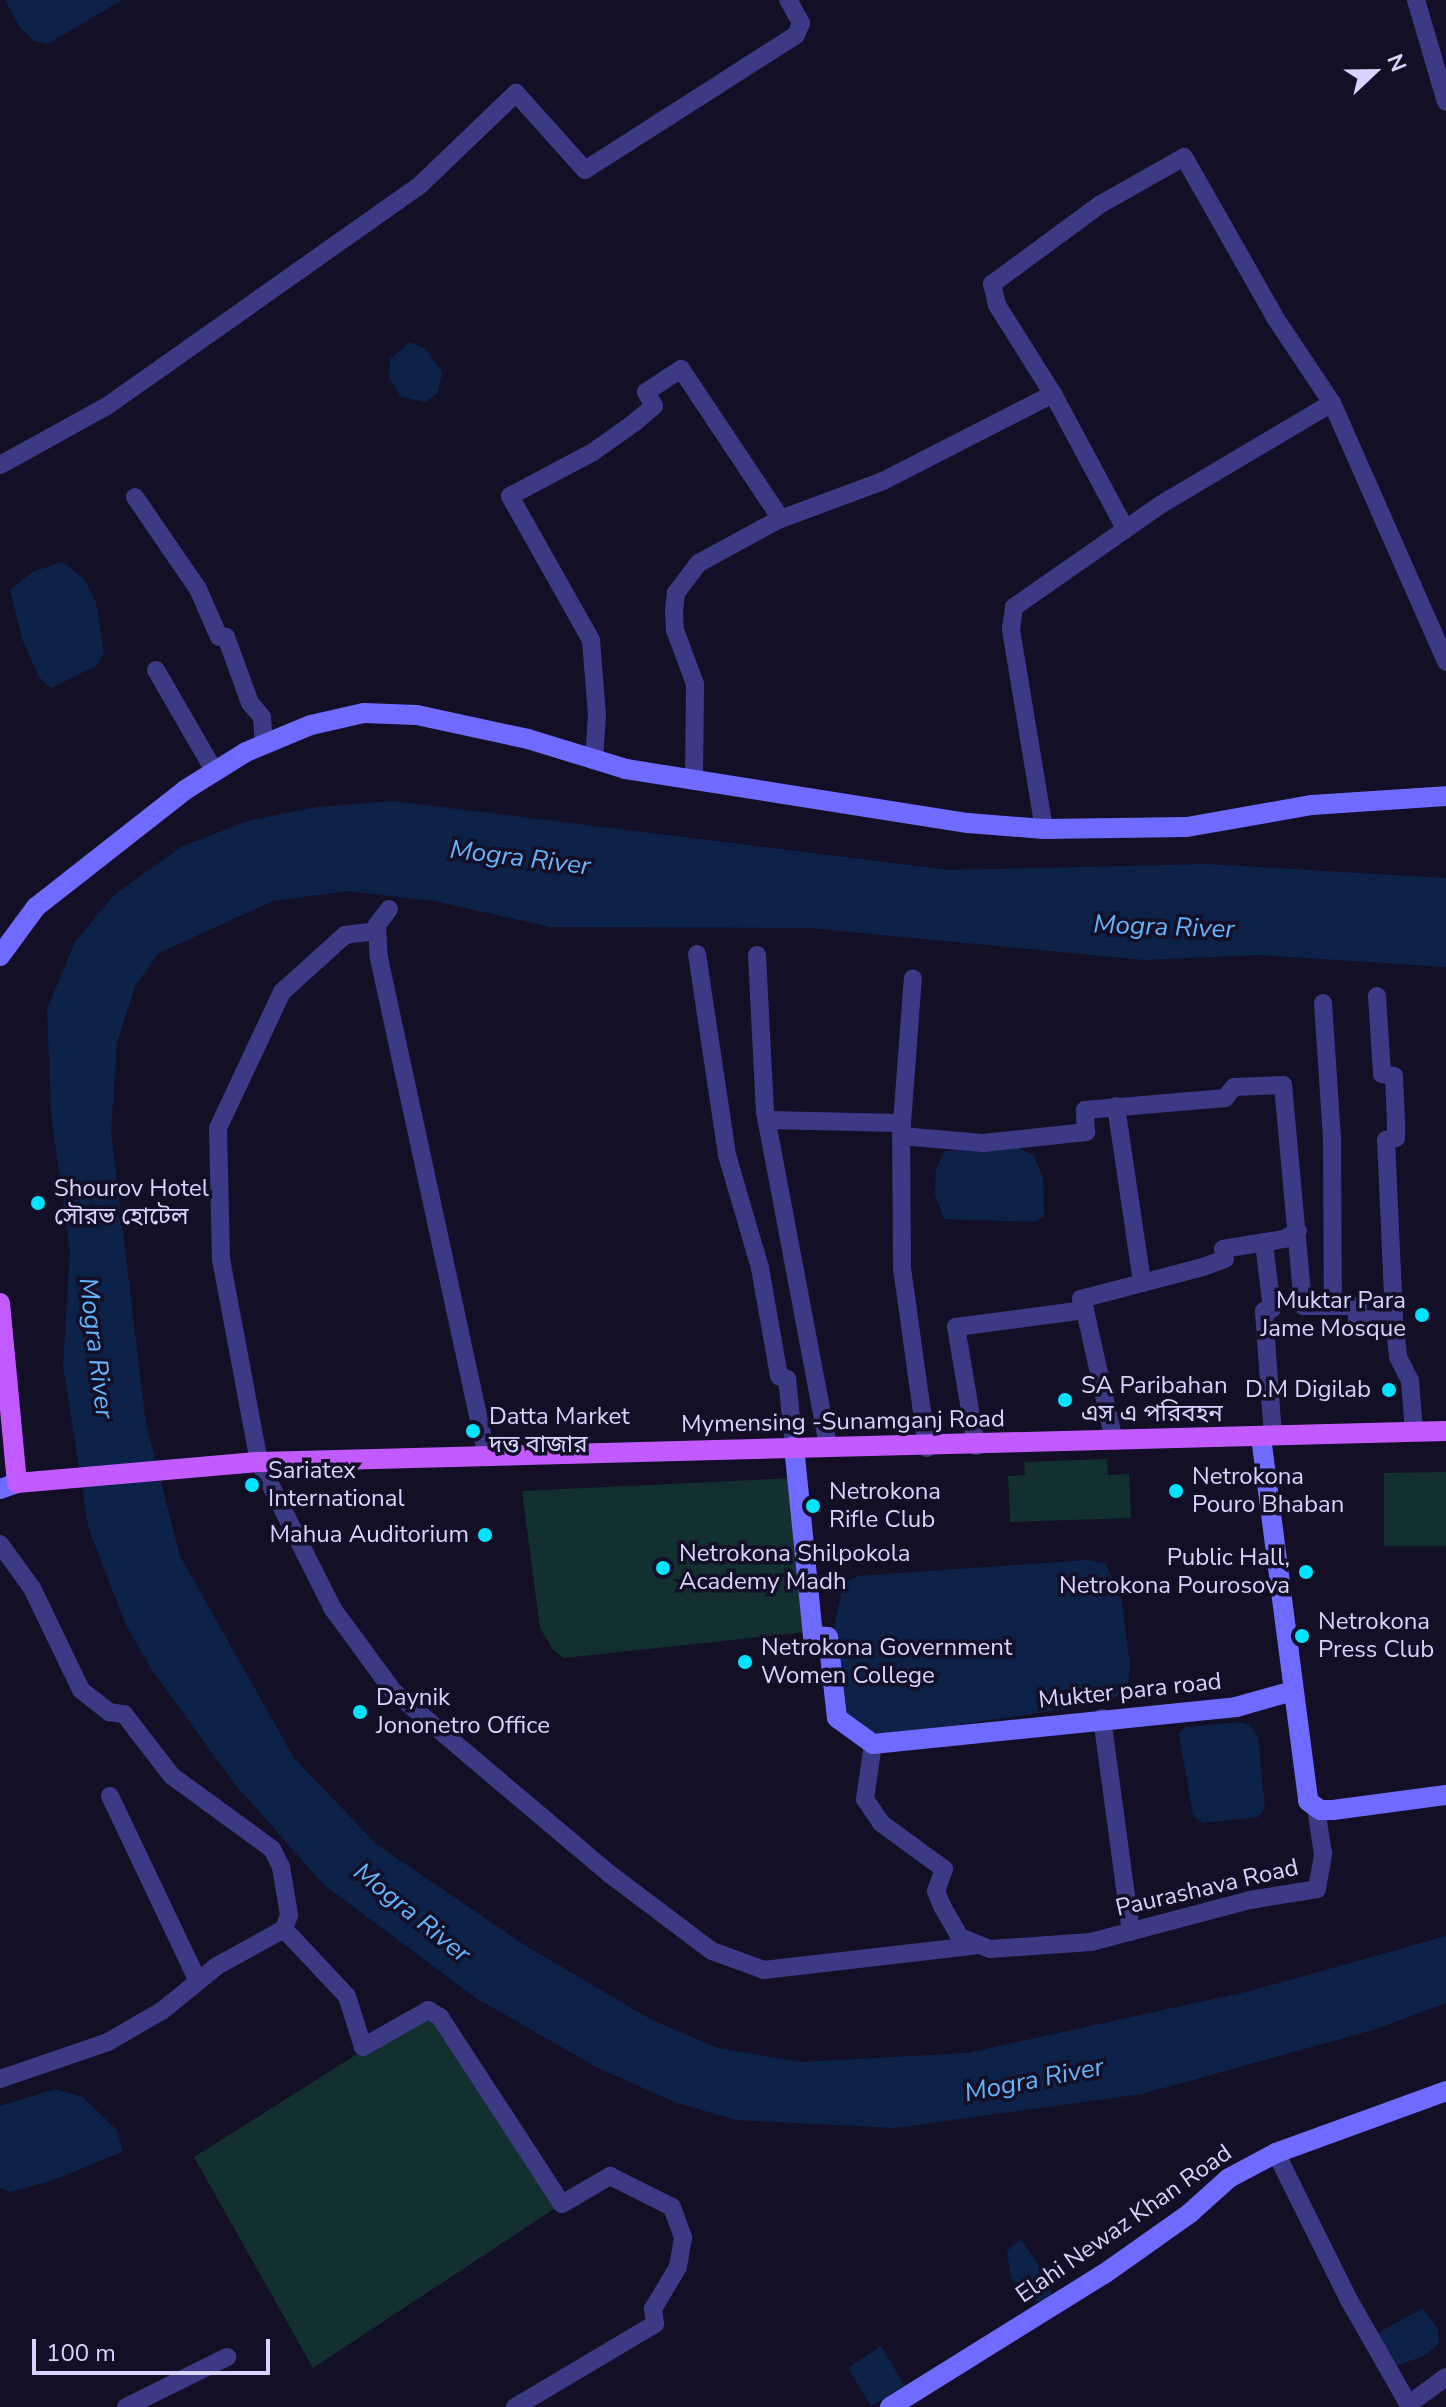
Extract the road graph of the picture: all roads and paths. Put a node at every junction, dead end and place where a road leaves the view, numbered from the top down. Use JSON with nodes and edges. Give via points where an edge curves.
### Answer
{"nodes":[{"id":1,"x":788,"y":0,"type":"edge"},
{"id":2,"x":1416,"y":0,"type":"edge"},
{"id":3,"x":1446,"y":102,"type":"edge"},
{"id":4,"x":1053,"y":394,"type":"junction"},
{"id":5,"x":1332,"y":403,"type":"junction"},
{"id":6,"x":0,"y":465,"type":"edge"},
{"id":7,"x":135,"y":497,"type":"dead end"},
{"id":8,"x":781,"y":519,"type":"junction"},
{"id":9,"x":1125,"y":528,"type":"junction"},
{"id":10,"x":1446,"y":662,"type":"edge"},
{"id":11,"x":156,"y":670,"type":"dead end"},
{"id":12,"x":264,"y":744,"type":"junction"},
{"id":13,"x":594,"y":760,"type":"junction"},
{"id":14,"x":215,"y":772,"type":"junction"},
{"id":15,"x":694,"y":781,"type":"junction"},
{"id":16,"x":1446,"y":796,"type":"edge"},
{"id":17,"x":1044,"y":829,"type":"junction"},
{"id":18,"x":389,"y":909,"type":"dead end"},
{"id":19,"x":377,"y":931,"type":"junction"},
{"id":20,"x":697,"y":954,"type":"dead end"},
{"id":21,"x":757,"y":955,"type":"dead end"},
{"id":22,"x":0,"y":956,"type":"edge"},
{"id":23,"x":913,"y":978,"type":"dead end"},
{"id":24,"x":1377,"y":996,"type":"dead end"},
{"id":25,"x":1323,"y":1003,"type":"dead end"},
{"id":26,"x":1116,"y":1106,"type":"junction"},
{"id":27,"x":767,"y":1120,"type":"junction"},
{"id":28,"x":901,"y":1129,"type":"junction"},
{"id":29,"x":1298,"y":1231,"type":"junction"},
{"id":30,"x":1264,"y":1243,"type":"junction"},
{"id":31,"x":1142,"y":1283,"type":"junction"},
{"id":32,"x":0,"y":1303,"type":"edge"},
{"id":33,"x":1333,"y":1305,"type":"junction"},
{"id":34,"x":1085,"y":1310,"type":"junction"},
{"id":35,"x":1394,"y":1318,"type":"junction"},
{"id":36,"x":1414,"y":1431,"type":"junction"},
{"id":37,"x":1446,"y":1431,"type":"edge"},
{"id":38,"x":1267,"y":1437,"type":"junction"},
{"id":39,"x":1114,"y":1441,"type":"junction"},
{"id":40,"x":828,"y":1444,"type":"junction"},
{"id":41,"x":794,"y":1446,"type":"junction"},
{"id":42,"x":976,"y":1446,"type":"junction"},
{"id":43,"x":927,"y":1448,"type":"junction"},
{"id":44,"x":487,"y":1457,"type":"junction"},
{"id":45,"x":250,"y":1463,"type":"junction"},
{"id":46,"x":9,"y":1486,"type":"edge"},
{"id":47,"x":0,"y":1544,"type":"edge"},
{"id":48,"x":1293,"y":1691,"type":"junction"},
{"id":49,"x":1102,"y":1718,"type":"junction"},
{"id":50,"x":873,"y":1744,"type":"junction"},
{"id":51,"x":1446,"y":1795,"type":"edge"},
{"id":52,"x":110,"y":1796,"type":"dead end"},
{"id":53,"x":1316,"y":1808,"type":"junction"},
{"id":54,"x":284,"y":1929,"type":"junction"},
{"id":55,"x":1131,"y":1932,"type":"junction"},
{"id":56,"x":973,"y":1946,"type":"junction"},
{"id":57,"x":198,"y":1981,"type":"junction"},
{"id":58,"x":0,"y":2079,"type":"edge"},
{"id":59,"x":1446,"y":2091,"type":"edge"},
{"id":60,"x":1276,"y":2153,"type":"junction"},
{"id":61,"x":227,"y":2357,"type":"dead end"},
{"id":62,"x":1446,"y":2377,"type":"edge"},
{"id":63,"x":1409,"y":2406,"type":"edge"},
{"id":64,"x":126,"y":2407,"type":"edge"},
{"id":65,"x":515,"y":2407,"type":"edge"},
{"id":66,"x":890,"y":2407,"type":"edge"}],
"edges":[{"from":1,"to":6,"type":"street","via":[[801,23],[796,35],[585,170],[516,93],[418,187],[107,406]]},
{"from":2,"to":3,"type":"street"},
{"from":4,"to":5,"type":"street","via":[[997,305],[992,284],[1101,204],[1184,157],[1276,319]]},
{"from":4,"to":8,"type":"street","via":[[883,481]]},
{"from":4,"to":9,"type":"street"},
{"from":5,"to":9,"type":"street"},
{"from":5,"to":10,"type":"street"},
{"from":7,"to":12,"type":"street","via":[[198,589],[219,637],[226,637],[250,703],[262,717]]},
{"from":8,"to":13,"type":"street","via":[[681,369],[646,392],[654,406],[635,422],[593,452],[510,496],[591,640],[597,715]]},
{"from":8,"to":15,"type":"street","via":[[699,563],[676,593],[675,630],[695,684]]},
{"from":9,"to":17,"type":"street","via":[[1033,590],[1010,618]]},
{"from":11,"to":14,"type":"street"},
{"from":12,"to":13,"type":"street","via":[[311,725],[364,713],[417,715]]},
{"from":12,"to":14,"type":"street"},
{"from":13,"to":15,"type":"street"},
{"from":14,"to":22,"type":"street","via":[[112,842],[36,907]]},
{"from":15,"to":17,"type":"street","via":[[938,819]]},
{"from":16,"to":17,"type":"street","via":[[1312,805],[1187,827]]},
{"from":18,"to":19,"type":"street"},
{"from":19,"to":44,"type":"street","via":[[407,1103]]},
{"from":19,"to":45,"type":"street","name":"Paurashava Road","via":[[345,935],[282,992],[218,1128],[221,1259]]},
{"from":20,"to":41,"type":"street","via":[[727,1155],[760,1268],[779,1376],[787,1379]]},
{"from":21,"to":27,"type":"street"},
{"from":23,"to":28,"type":"street"},
{"from":24,"to":35,"type":"street","via":[[1382,1074],[1394,1076],[1396,1138],[1386,1140]]},
{"from":25,"to":33,"type":"street","via":[[1332,1138]]},
{"from":26,"to":28,"type":"street","via":[[1085,1110],[1086,1132],[983,1143]]},
{"from":26,"to":29,"type":"street","via":[[1225,1098],[1234,1087],[1283,1085]]},
{"from":26,"to":31,"type":"street"},
{"from":27,"to":28,"type":"street"},
{"from":27,"to":40,"type":"street"},
{"from":28,"to":43,"type":"street","via":[[903,1279]]},
{"from":29,"to":30,"type":"street"},
{"from":29,"to":33,"type":"street","via":[[1303,1306]]},
{"from":30,"to":31,"type":"street","via":[[1223,1249],[1225,1259]]},
{"from":30,"to":38,"type":"street","via":[[1272,1309],[1264,1311]]},
{"from":31,"to":34,"type":"street","via":[[1081,1299]]},
{"from":32,"to":46,"type":"main road"},
{"from":33,"to":35,"type":"street","via":[[1358,1306],[1357,1320]]},
{"from":34,"to":39,"type":"street"},
{"from":34,"to":42,"type":"street","via":[[956,1327]]},
{"from":35,"to":36,"type":"street","via":[[1398,1357],[1410,1381]]},
{"from":36,"to":37,"type":"main road","name":"Mymensing -Sunamganj Road"},
{"from":36,"to":38,"type":"main road","name":"Mymensing -Sunamganj Road"},
{"from":38,"to":39,"type":"main road","name":"Mymensing -Sunamganj Road"},
{"from":38,"to":48,"type":"street","name":"Paurashava Road"},
{"from":39,"to":42,"type":"main road","name":"Mymensing -Sunamganj Road"},
{"from":40,"to":41,"type":"main road","name":"Mymensing -Sunamganj Road"},
{"from":40,"to":43,"type":"main road","name":"Mymensing -Sunamganj Road"},
{"from":41,"to":44,"type":"main road","name":"Mymensing -Sunamganj Road"},
{"from":41,"to":50,"type":"street","via":[[813,1636],[828,1637],[837,1718]]},
{"from":42,"to":43,"type":"main road","name":"Mymensing -Sunamganj Road"},
{"from":44,"to":45,"type":"main road","name":"Mymensing -Sunamganj Road"},
{"from":45,"to":46,"type":"main road","name":"Mymensing -Sunamganj Road"},
{"from":45,"to":56,"type":"street","name":"Paurashava Road","via":[[333,1609],[393,1691],[611,1875],[712,1951],[764,1970]]},
{"from":47,"to":54,"type":"street","via":[[32,1588],[81,1690],[109,1712],[124,1714],[172,1776],[272,1849],[287,1898]]},
{"from":48,"to":49,"type":"street","name":"Mukter para road","via":[[1236,1707]]},
{"from":48,"to":53,"type":"street","name":"Paurashava Road","via":[[1308,1801]]},
{"from":49,"to":50,"type":"street","name":"Mukter para road"},
{"from":49,"to":55,"type":"street"},
{"from":50,"to":56,"type":"street","via":[[865,1799],[881,1823],[944,1869],[936,1891],[960,1937]]},
{"from":51,"to":53,"type":"street"},
{"from":52,"to":57,"type":"street"},
{"from":53,"to":55,"type":"street","name":"Paurashava Road","via":[[1323,1854],[1317,1889],[1250,1900]]},
{"from":54,"to":57,"type":"street"},
{"from":54,"to":65,"type":"street","via":[[347,1996],[363,2047],[428,2010],[440,2017],[562,2204],[610,2176],[672,2207],[683,2238],[678,2267],[653,2309],[655,2324]]},
{"from":55,"to":56,"type":"street","name":"Paurashava Road","via":[[1091,1942]]},
{"from":57,"to":58,"type":"street","via":[[163,2010],[108,2042]]},
{"from":59,"to":60,"type":"street","name":"Elahi Newaz Khan Road"},
{"from":60,"to":63,"type":"street"},
{"from":60,"to":66,"type":"street","name":"Elahi Newaz Khan Road","via":[[1229,2178],[1190,2213],[1059,2303]]},
{"from":61,"to":64,"type":"street"},
{"from":62,"to":63,"type":"street"}]}
